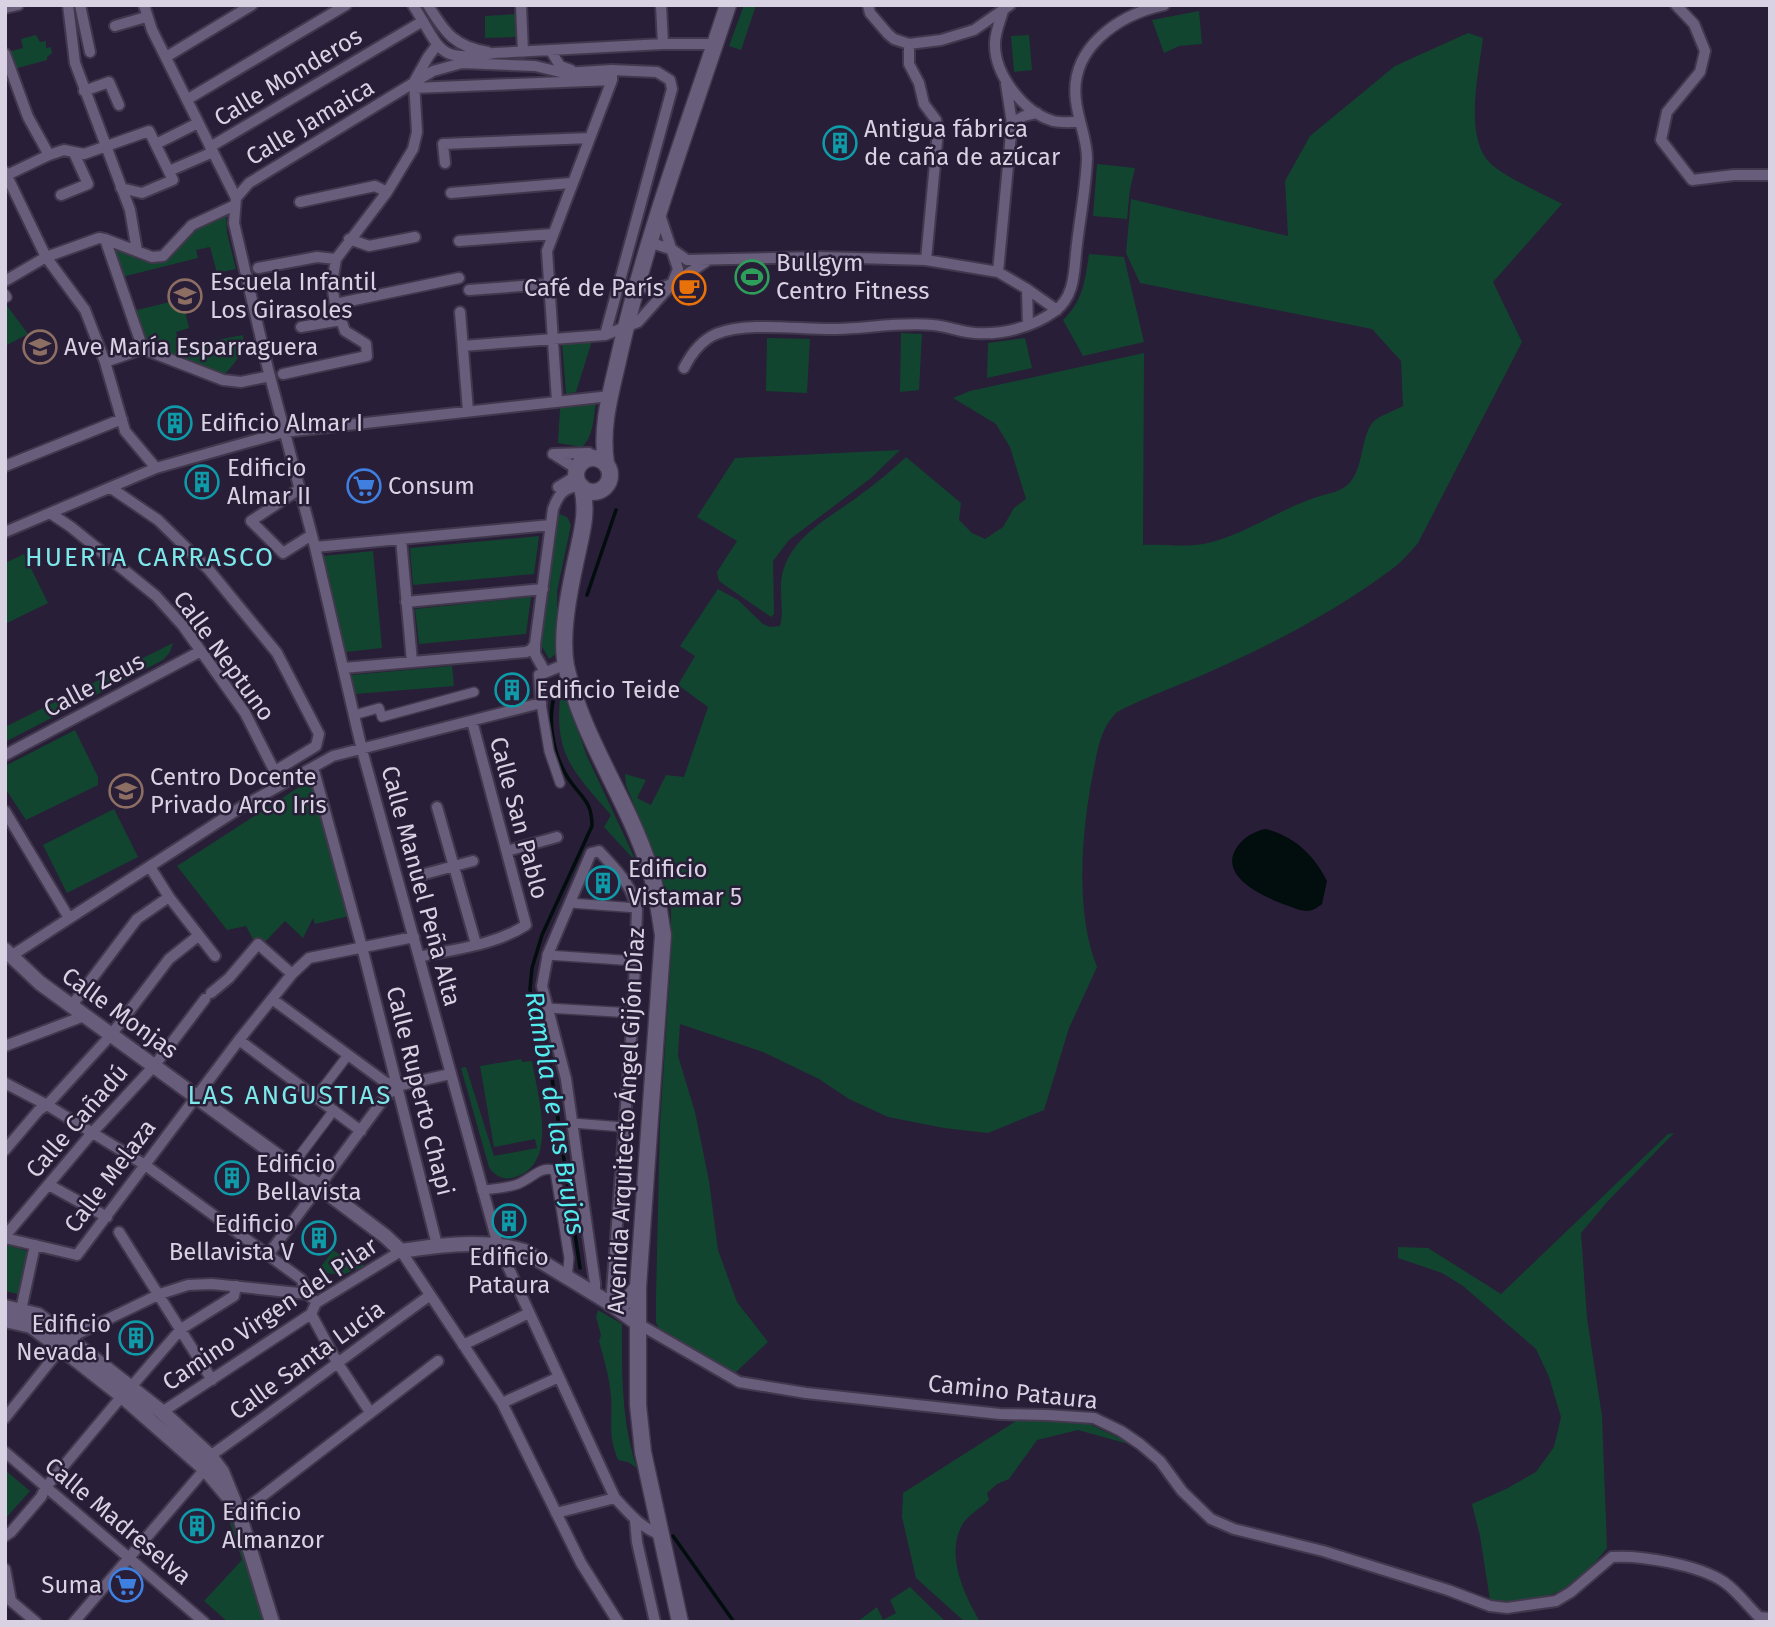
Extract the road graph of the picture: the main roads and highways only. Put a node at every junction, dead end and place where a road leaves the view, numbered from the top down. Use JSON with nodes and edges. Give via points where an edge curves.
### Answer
{"nodes":[{"id":1,"x":728,"y":5,"type":"edge"},
{"id":2,"x":603,"y":432,"type":"junction"},
{"id":3,"x":606,"y":463,"type":"junction"},
{"id":4,"x":581,"y":472,"type":"junction"},
{"id":5,"x":602,"y":490,"type":"junction"},
{"id":6,"x":585,"y":513,"type":"junction"},
{"id":7,"x":638,"y":1287,"type":"junction"},
{"id":8,"x":611,"y":1304,"type":"road end"},
{"id":9,"x":680,"y":1622,"type":"edge"}],
"edges":[{"from":1,"to":2,"type":"main road","name":"Avenida Arquitecto Ángel Gijón Díaz","via":[[636,284]]},
{"from":2,"to":3,"type":"main road","name":"Avenida Arquitecto Ángel Gijón Díaz"},
{"from":2,"to":4,"type":"main road","name":"Avenida Arquitecto Ángel Gijón Díaz"},
{"from":3,"to":4,"type":"main road","via":[[592,458]]},
{"from":3,"to":5,"type":"main road","name":"Avenida Arquitecto Ángel Gijón Díaz","via":[[611,477]]},
{"from":4,"to":5,"type":"main road","via":[[595,492]]},
{"from":4,"to":6,"type":"main road","name":"Avenida Arquitecto Ángel Gijón Díaz"},
{"from":5,"to":6,"type":"main road","name":"Avenida Arquitecto Ángel Gijón Díaz"},
{"from":6,"to":7,"type":"main road","name":"Avenida Arquitecto Ángel Gijón Díaz","via":[[572,580],[566,664],[590,735],[649,865],[663,935]]},
{"from":7,"to":8,"type":"main road","via":[[628,1300]]},
{"from":7,"to":9,"type":"main road","name":"Avenida Arquitecto Ángel Gijón Díaz","via":[[643,1452]]}]}
